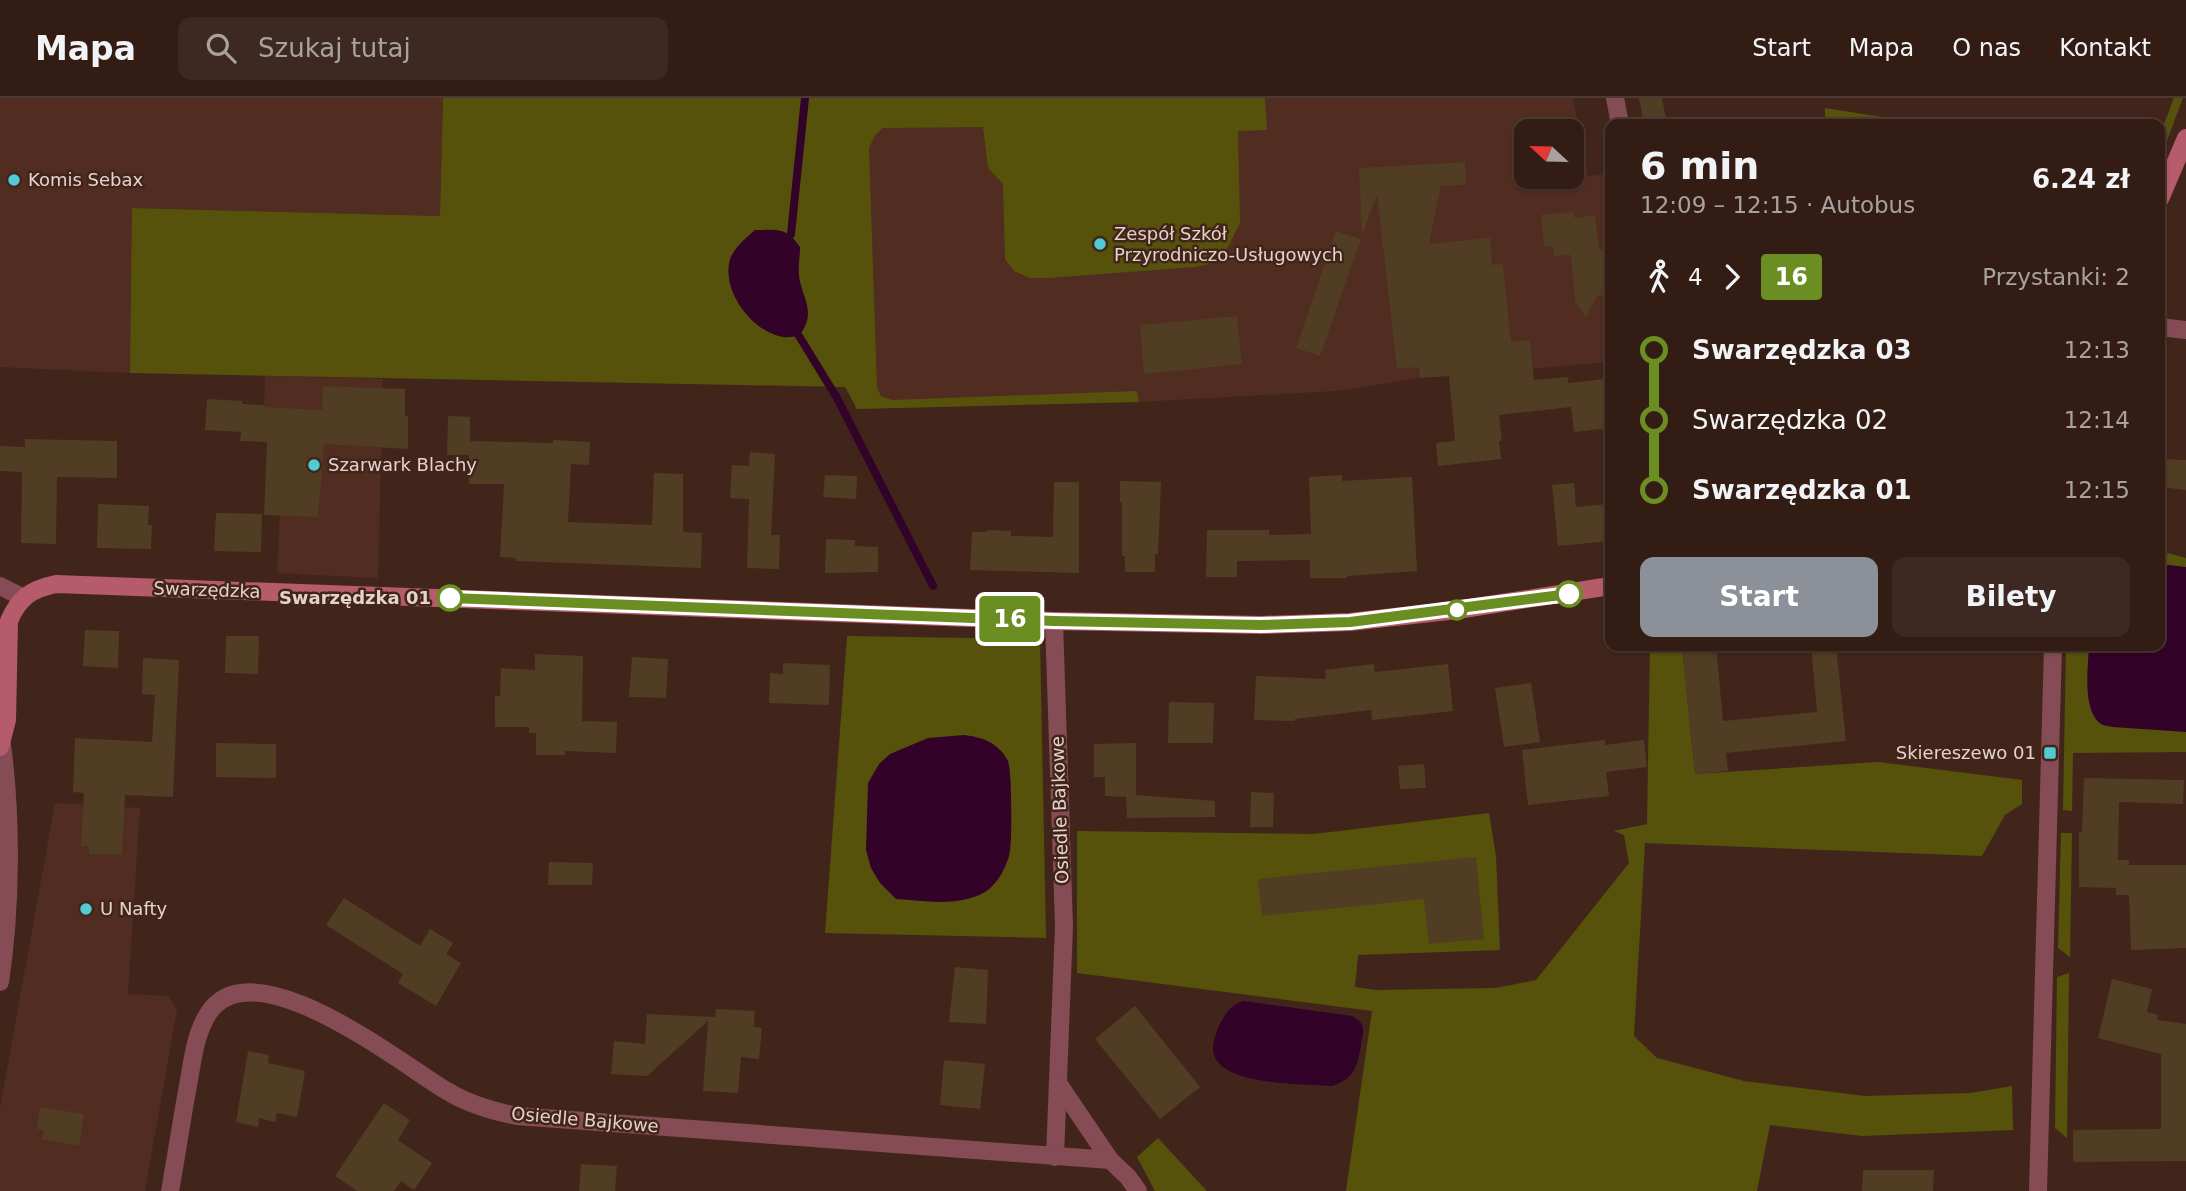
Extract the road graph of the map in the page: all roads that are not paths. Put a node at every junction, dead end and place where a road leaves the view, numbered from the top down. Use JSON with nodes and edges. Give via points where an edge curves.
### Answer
{"nodes":[{"id":1,"x":1615,"y":98,"type":"edge"},
{"id":2,"x":1619,"y":119,"type":"edge"},
{"id":3,"x":2186,"y":138,"type":"edge"},
{"id":4,"x":2165,"y":187,"type":"edge"},
{"id":5,"x":2165,"y":328,"type":"edge"},
{"id":6,"x":2186,"y":330,"type":"edge"},
{"id":7,"x":0,"y":586,"type":"edge"},
{"id":8,"x":1605,"y":587,"type":"edge"},
{"id":9,"x":24,"y":598,"type":"junction"},
{"id":10,"x":1054,"y":621,"type":"junction"},
{"id":11,"x":2053,"y":651,"type":"edge"},
{"id":12,"x":3,"y":721,"type":"edge"},
{"id":13,"x":1,"y":746,"type":"edge"},
{"id":14,"x":0,"y":982,"type":"edge"},
{"id":15,"x":1058,"y":1083,"type":"junction"},
{"id":16,"x":1055,"y":1157,"type":"junction"},
{"id":17,"x":1110,"y":1160,"type":"junction"},
{"id":18,"x":170,"y":1191,"type":"edge"},
{"id":19,"x":1138,"y":1191,"type":"edge"},
{"id":20,"x":2038,"y":1191,"type":"edge"}],
"edges":[{"from":1,"to":2,"type":"street"},
{"from":3,"to":4,"type":"street"},
{"from":5,"to":6,"type":"street"},
{"from":7,"to":9,"type":"street"},
{"from":8,"to":10,"type":"street","name":"Swarzędzka","via":[[1350,622]]},
{"from":9,"to":10,"type":"street","name":"Swarzędzka","via":[[37,587],[56,584]]},
{"from":9,"to":12,"type":"street","via":[[9,621]]},
{"from":10,"to":15,"type":"street","name":"Osiedle Bajkowe","via":[[1064,926]]},
{"from":11,"to":20,"type":"street"},
{"from":12,"to":13,"type":"street"},
{"from":13,"to":14,"type":"street","via":[[8,874]]},
{"from":15,"to":16,"type":"street","name":"Osiedle Bajkowe"},
{"from":15,"to":17,"type":"street"},
{"from":16,"to":17,"type":"street","name":"Osiedle Bajkowe"},
{"from":16,"to":18,"type":"street","name":"Osiedle Bajkowe","via":[[495,1112],[449,1093],[307,1006],[261,992],[239,992],[208,1013],[196,1042]]},
{"from":17,"to":19,"type":"street"}]}
